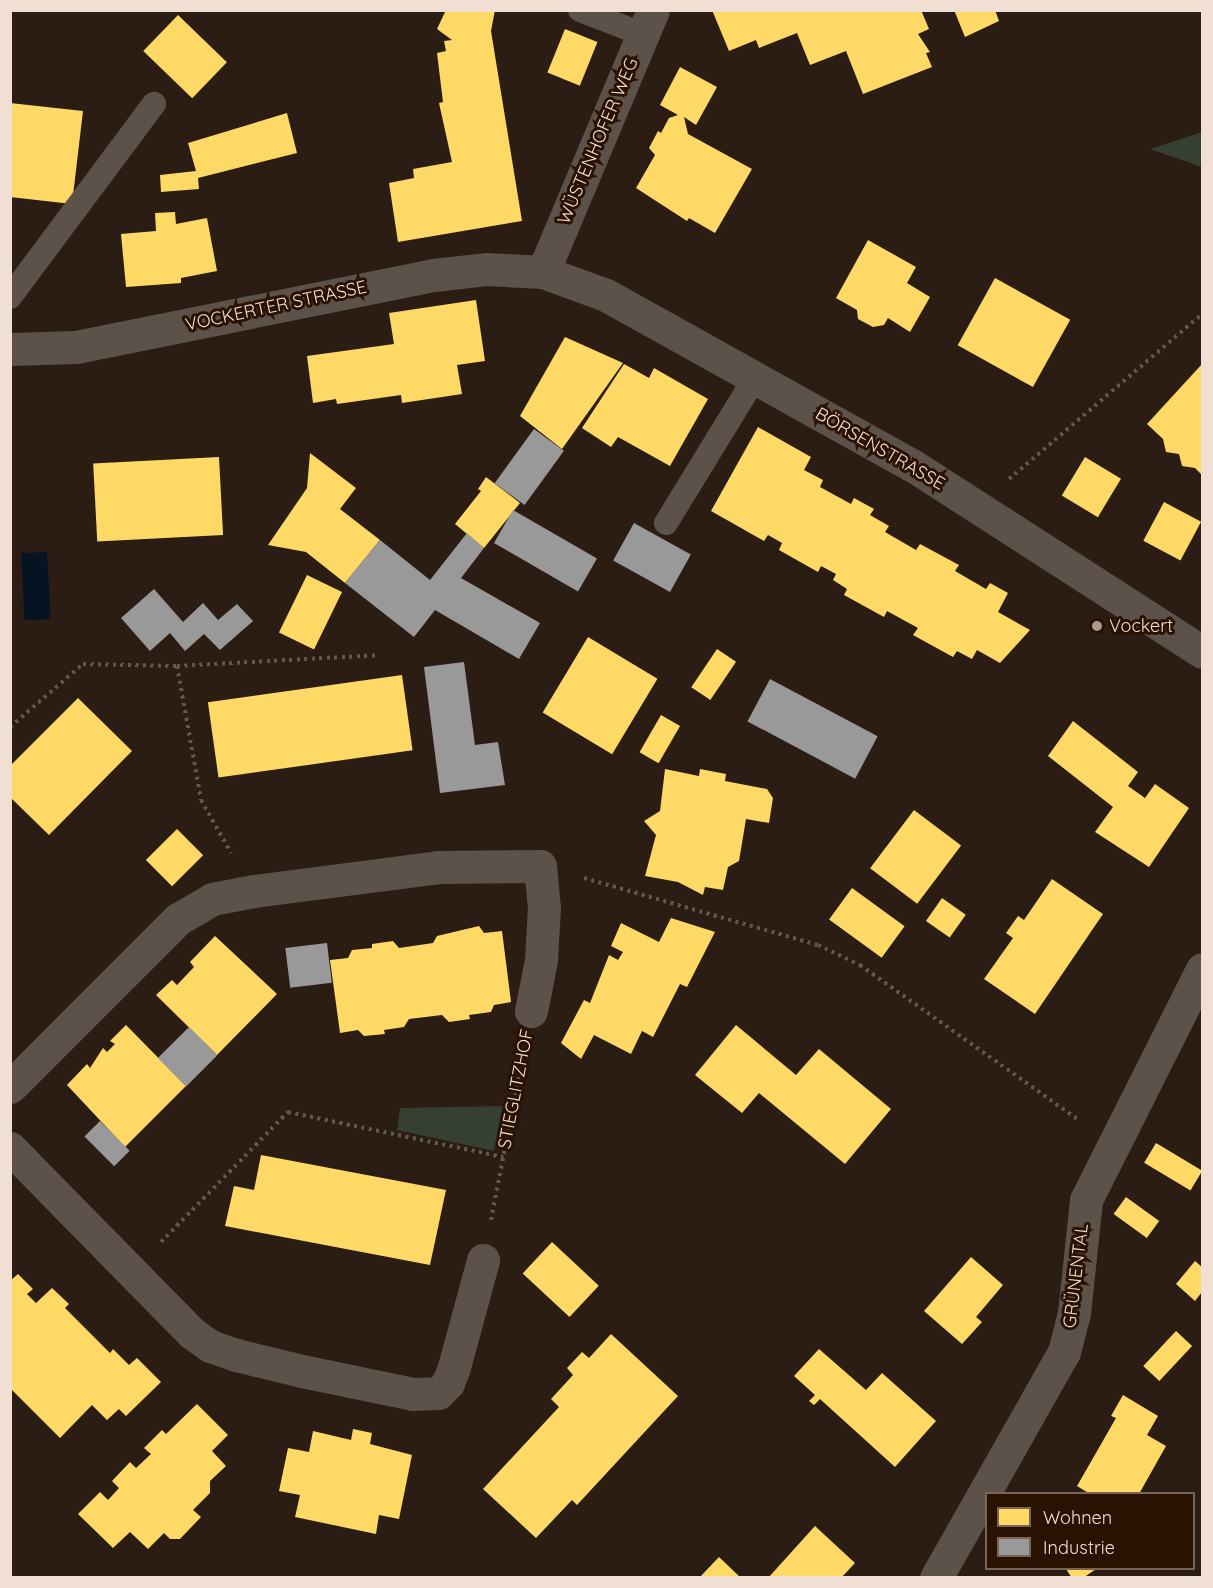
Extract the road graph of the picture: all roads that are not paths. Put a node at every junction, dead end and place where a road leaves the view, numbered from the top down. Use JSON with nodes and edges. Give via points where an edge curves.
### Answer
{"nodes":[{"id":1,"x":580,"y":10,"type":"edge"},
{"id":2,"x":648,"y":22,"type":"edge"},
{"id":3,"x":154,"y":104,"type":"dead end"},
{"id":4,"x":543,"y":272,"type":"junction"},
{"id":5,"x":10,"y":297,"type":"edge"},
{"id":6,"x":10,"y":349,"type":"edge"},
{"id":7,"x":755,"y":378,"type":"junction"},
{"id":8,"x":666,"y":524,"type":"dead end"},
{"id":9,"x":1203,"y":652,"type":"edge"},
{"id":10,"x":1203,"y":969,"type":"edge"},
{"id":11,"x":531,"y":1011,"type":"road end"},
{"id":12,"x":10,"y":1087,"type":"edge"},
{"id":13,"x":10,"y":1148,"type":"edge"},
{"id":14,"x":483,"y":1260,"type":"road end"},
{"id":15,"x":936,"y":1578,"type":"edge"}],
"edges":[{"from":1,"to":2,"type":"lane"},
{"from":2,"to":4,"type":"street","name":"WÜSTENHOFER WEG"},
{"from":3,"to":5,"type":"lane"},
{"from":4,"to":6,"type":"street","name":"VOCKERTER STRASSE","via":[[486,269],[434,275],[76,347]]},
{"from":4,"to":7,"type":"street","name":"BÖRSENSTRASSE","via":[[606,295]]},
{"from":7,"to":8,"type":"lane"},
{"from":7,"to":9,"type":"street","name":"BÖRSENSTRASSE","via":[[975,505]]},
{"from":10,"to":15,"type":"street","name":"GRÜNENTAL","via":[[1086,1200],[1074,1312],[1064,1352]]},
{"from":11,"to":12,"type":"street","name":"STIEGLITZHOF","via":[[541,960],[544,908],[540,866],[438,867],[254,891],[212,899],[178,919]]},
{"from":13,"to":14,"type":"street","via":[[210,1346],[302,1371],[427,1395],[438,1393],[448,1383]]}]}
